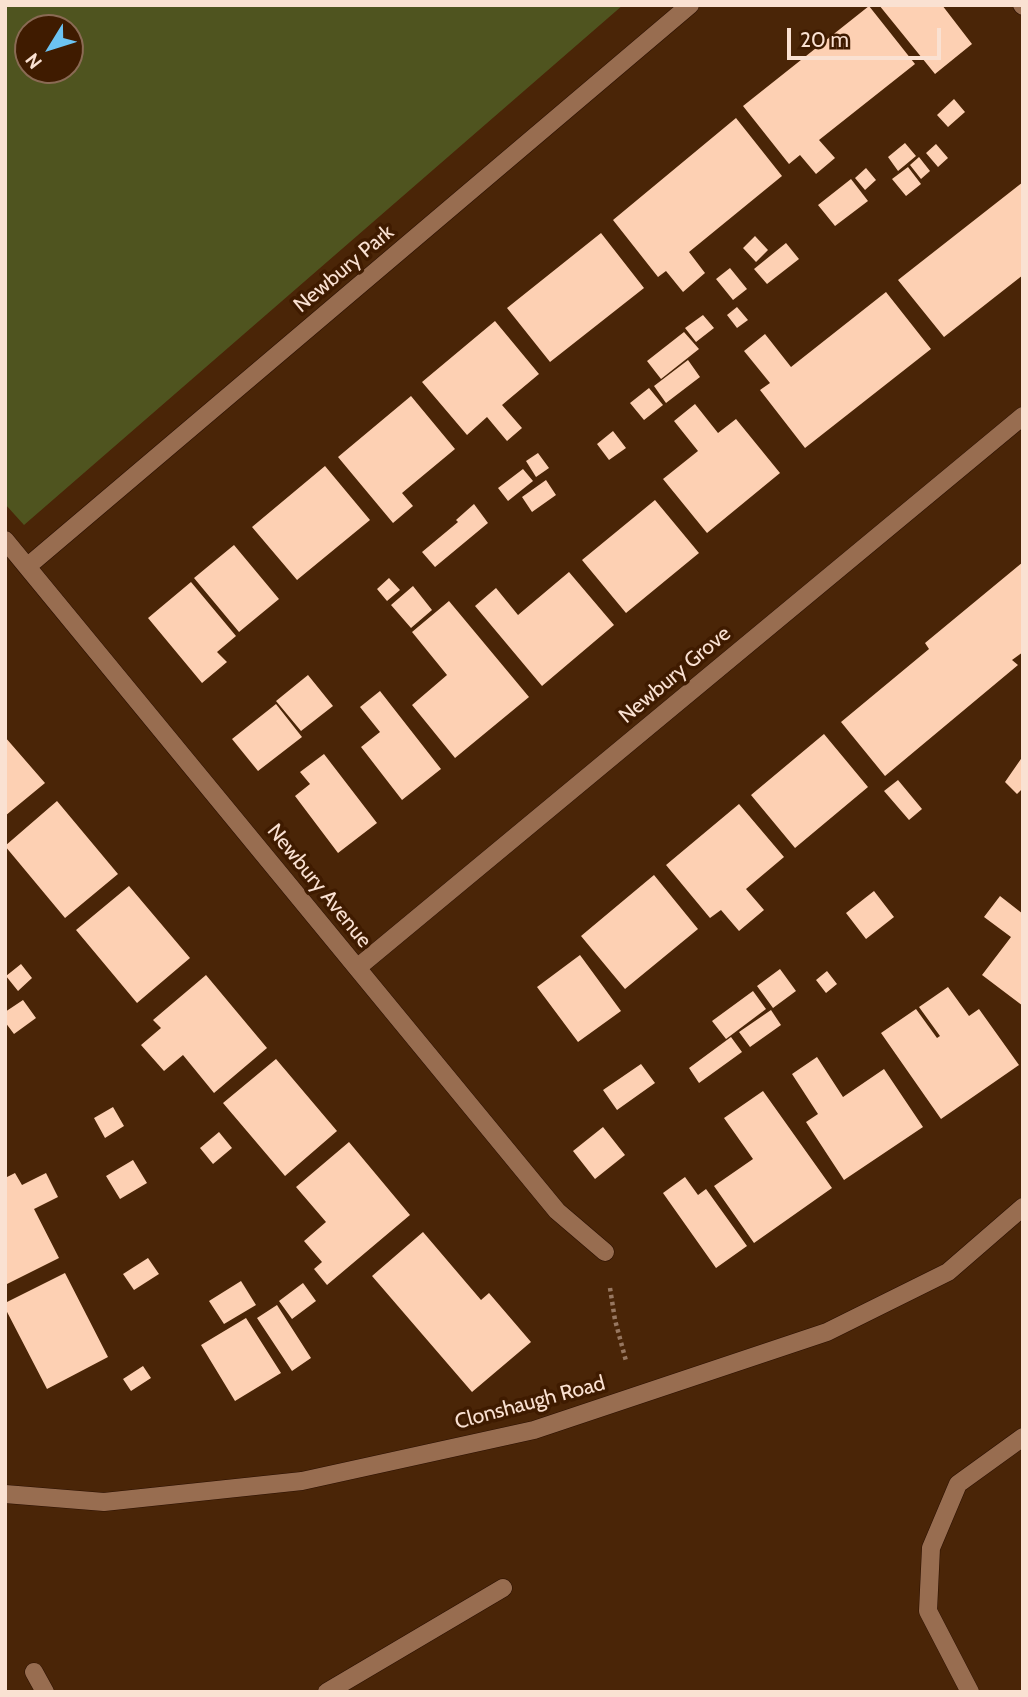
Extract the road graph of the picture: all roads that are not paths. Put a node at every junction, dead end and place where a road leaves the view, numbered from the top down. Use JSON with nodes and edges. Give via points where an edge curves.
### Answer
{"nodes":[{"id":1,"x":690,"y":5,"type":"edge"},
{"id":2,"x":1023,"y":416,"type":"edge"},
{"id":3,"x":5,"y":540,"type":"edge"},
{"id":4,"x":28,"y":566,"type":"junction"},
{"id":5,"x":357,"y":968,"type":"junction"},
{"id":6,"x":1023,"y":1207,"type":"edge"},
{"id":7,"x":605,"y":1252,"type":"road end"},
{"id":8,"x":1023,"y":1437,"type":"edge"},
{"id":9,"x":5,"y":1494,"type":"edge"},
{"id":10,"x":503,"y":1588,"type":"dead end"},
{"id":11,"x":34,"y":1672,"type":"dead end"},
{"id":12,"x":45,"y":1692,"type":"edge"},
{"id":13,"x":327,"y":1692,"type":"edge"},
{"id":14,"x":970,"y":1692,"type":"edge"}],
"edges":[{"from":1,"to":4,"type":"street","name":"Newbury Park"},
{"from":2,"to":5,"type":"street","name":"Newbury Grove"},
{"from":3,"to":4,"type":"street","name":"Newbury Avenue"},
{"from":4,"to":5,"type":"street","name":"Newbury Avenue"},
{"from":5,"to":7,"type":"street","name":"Newbury Avenue","via":[[557,1211]]},
{"from":6,"to":9,"type":"street","name":"Clonshaugh Road","via":[[947,1272],[827,1332],[534,1430],[302,1481],[104,1502]]},
{"from":8,"to":14,"type":"street","via":[[958,1484],[931,1548],[928,1611]]},
{"from":10,"to":13,"type":"street"},
{"from":11,"to":12,"type":"street"}]}
